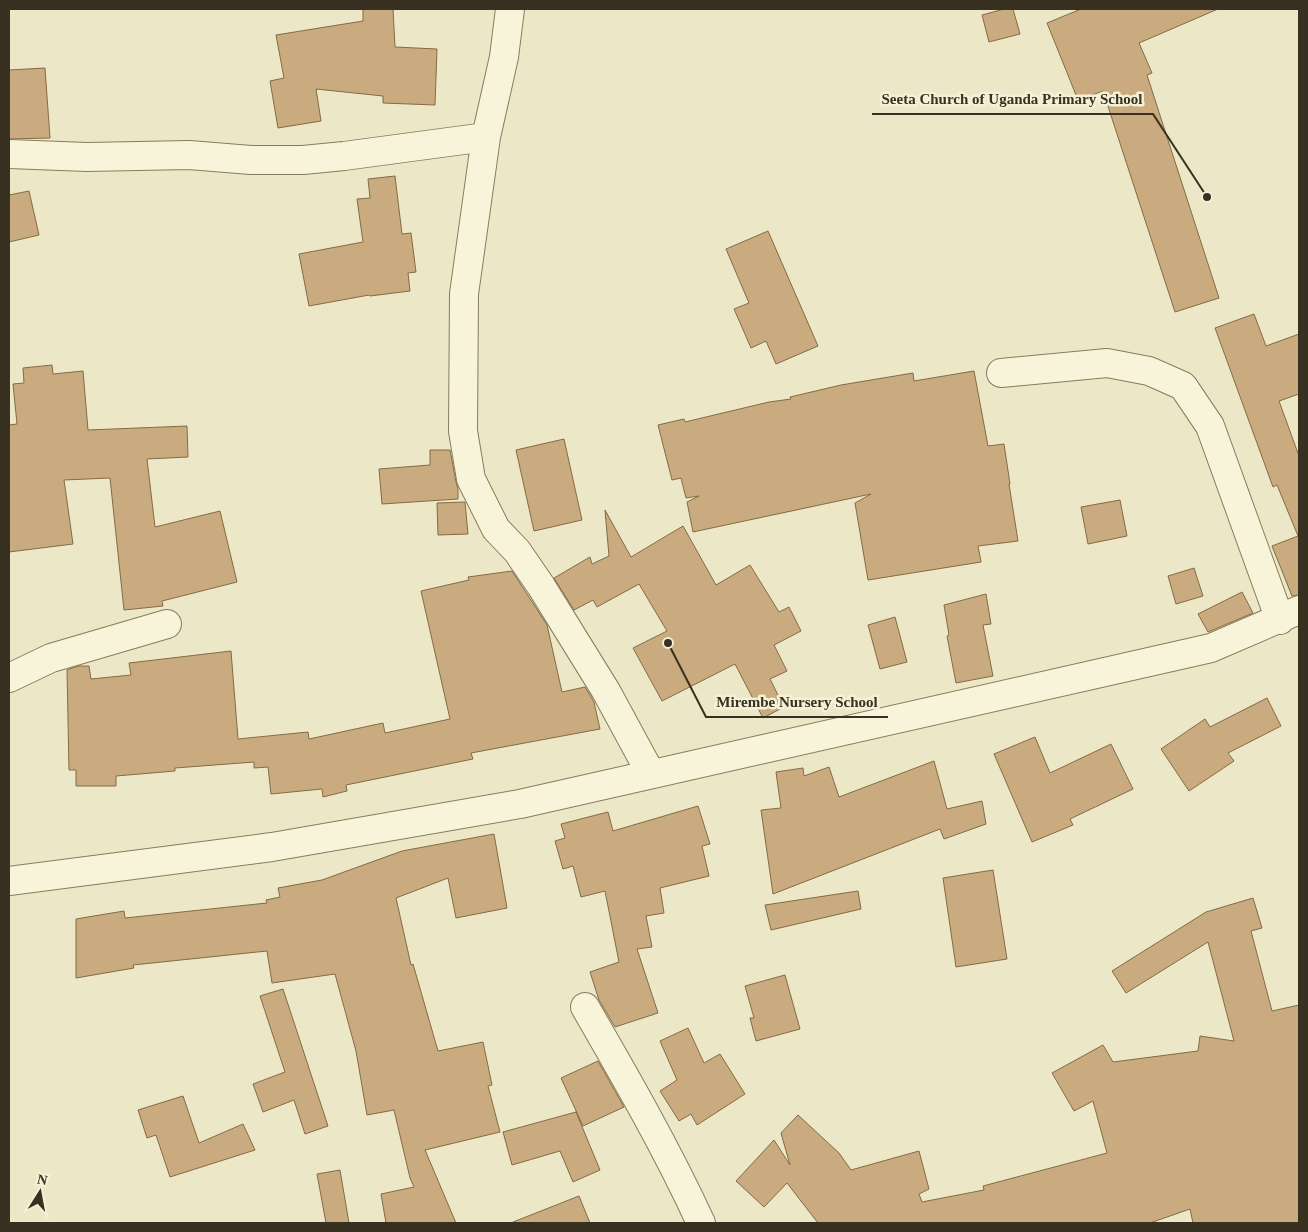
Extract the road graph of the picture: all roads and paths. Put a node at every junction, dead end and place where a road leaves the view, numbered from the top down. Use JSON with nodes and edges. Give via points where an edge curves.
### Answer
{"nodes":[{"id":1,"x":510,"y":9,"type":"edge"},
{"id":2,"x":486,"y":137,"type":"junction"},
{"id":3,"x":9,"y":154,"type":"edge"},
{"id":4,"x":1001,"y":373,"type":"dead end"},
{"id":5,"x":1290,"y":615,"type":"edge"},
{"id":6,"x":167,"y":624,"type":"dead end"},
{"id":7,"x":9,"y":678,"type":"edge"},
{"id":8,"x":652,"y":774,"type":"junction"},
{"id":9,"x":9,"y":881,"type":"edge"},
{"id":10,"x":585,"y":1007,"type":"dead end"},
{"id":11,"x":701,"y":1223,"type":"edge"}],
"edges":[{"from":1,"to":2,"type":"street","via":[[504,57]]},
{"from":2,"to":3,"type":"street","via":[[302,160],[189,155],[87,157]]},
{"from":2,"to":8,"type":"street","via":[[464,294],[463,430],[471,479],[496,529],[517,551],[541,586],[606,691]]},
{"from":4,"to":5,"type":"street","via":[[1107,363],[1149,371],[1183,386],[1210,426]]},
{"from":5,"to":8,"type":"street","via":[[1211,648]]},
{"from":6,"to":7,"type":"street","via":[[51,658]]},
{"from":8,"to":9,"type":"street","via":[[520,804],[272,847]]},
{"from":10,"to":11,"type":"street","via":[[636,1094]]}]}
